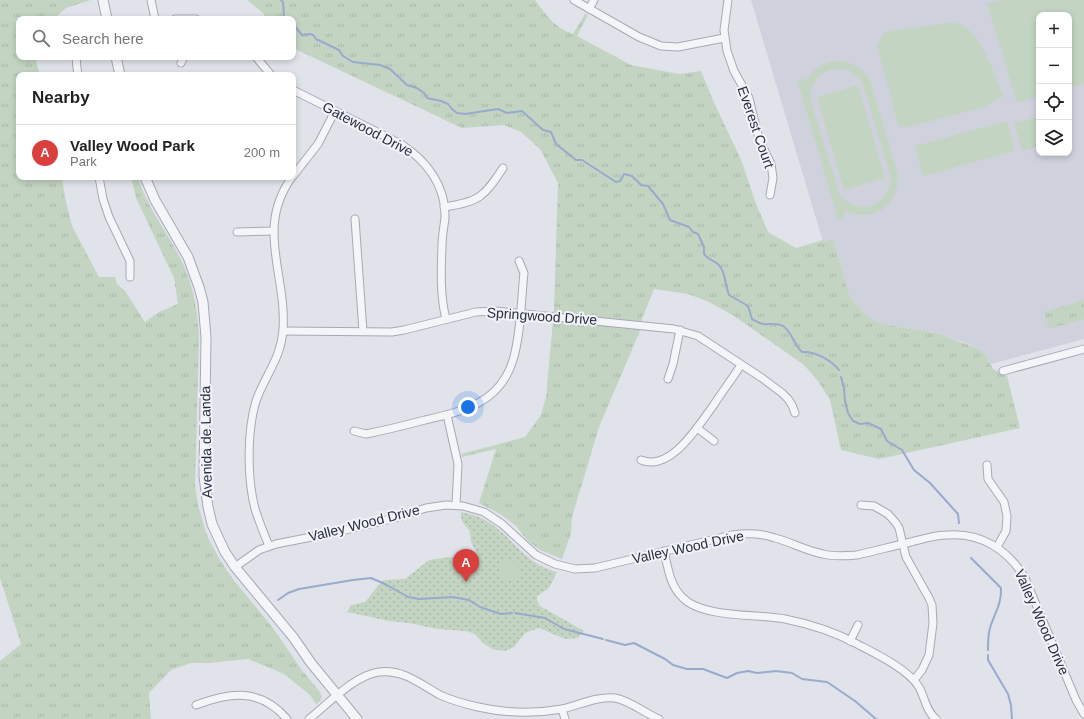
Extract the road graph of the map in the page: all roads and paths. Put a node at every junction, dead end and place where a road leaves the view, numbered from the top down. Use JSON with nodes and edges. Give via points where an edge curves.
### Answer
{"nodes":[{"id":1,"x":102,"y":0,"type":"edge"},
{"id":2,"x":151,"y":0,"type":"edge"},
{"id":3,"x":574,"y":0,"type":"edge"},
{"id":4,"x":594,"y":0,"type":"edge"},
{"id":5,"x":728,"y":0,"type":"edge"},
{"id":6,"x":589,"y":9,"type":"junction"},
{"id":7,"x":106,"y":16,"type":"edge"},
{"id":8,"x":154,"y":16,"type":"edge"},
{"id":9,"x":724,"y":38,"type":"junction"},
{"id":10,"x":76,"y":60,"type":"edge"},
{"id":11,"x":117,"y":60,"type":"edge"},
{"id":12,"x":258,"y":60,"type":"edge"},
{"id":13,"x":77,"y":72,"type":"edge"},
{"id":14,"x":119,"y":72,"type":"edge"},
{"id":15,"x":268,"y":72,"type":"edge"},
{"id":16,"x":296,"y":92,"type":"edge"},
{"id":17,"x":335,"y":111,"type":"junction"},
{"id":18,"x":503,"y":168,"type":"dead end"},
{"id":19,"x":296,"y":172,"type":"edge"},
{"id":20,"x":100,"y":180,"type":"edge"},
{"id":21,"x":146,"y":180,"type":"edge"},
{"id":22,"x":290,"y":180,"type":"edge"},
{"id":23,"x":770,"y":195,"type":"dead end"},
{"id":24,"x":444,"y":207,"type":"junction"},
{"id":25,"x":355,"y":219,"type":"dead end"},
{"id":26,"x":274,"y":231,"type":"junction"},
{"id":27,"x":237,"y":232,"type":"dead end"},
{"id":28,"x":519,"y":262,"type":"dead end"},
{"id":29,"x":130,"y":277,"type":"dead end"},
{"id":30,"x":520,"y":313,"type":"junction"},
{"id":31,"x":446,"y":319,"type":"junction"},
{"id":32,"x":680,"y":330,"type":"junction"},
{"id":33,"x":283,"y":331,"type":"junction"},
{"id":34,"x":363,"y":331,"type":"junction"},
{"id":35,"x":1084,"y":348,"type":"edge"},
{"id":36,"x":741,"y":365,"type":"junction"},
{"id":37,"x":1003,"y":371,"type":"dead end"},
{"id":38,"x":668,"y":379,"type":"dead end"},
{"id":39,"x":795,"y":413,"type":"dead end"},
{"id":40,"x":447,"y":415,"type":"junction"},
{"id":41,"x":697,"y":428,"type":"junction"},
{"id":42,"x":354,"y":431,"type":"dead end"},
{"id":43,"x":714,"y":441,"type":"dead end"},
{"id":44,"x":641,"y":460,"type":"dead end"},
{"id":45,"x":987,"y":465,"type":"dead end"},
{"id":46,"x":456,"y":505,"type":"junction"},
{"id":47,"x":860,"y":505,"type":"dead end"},
{"id":48,"x":903,"y":544,"type":"junction"},
{"id":49,"x":269,"y":546,"type":"junction"},
{"id":50,"x":997,"y":547,"type":"junction"},
{"id":51,"x":664,"y":551,"type":"junction"},
{"id":52,"x":235,"y":567,"type":"junction"},
{"id":53,"x":858,"y":625,"type":"dead end"},
{"id":54,"x":850,"y":641,"type":"junction"},
{"id":55,"x":914,"y":680,"type":"junction"},
{"id":56,"x":338,"y":695,"type":"junction"},
{"id":57,"x":196,"y":705,"type":"dead end"},
{"id":58,"x":562,"y":709,"type":"junction"},
{"id":59,"x":1084,"y":714,"type":"edge"},
{"id":60,"x":287,"y":719,"type":"edge"},
{"id":61,"x":309,"y":719,"type":"edge"},
{"id":62,"x":357,"y":719,"type":"edge"},
{"id":63,"x":565,"y":719,"type":"edge"},
{"id":64,"x":657,"y":719,"type":"edge"},
{"id":65,"x":936,"y":719,"type":"edge"}],
"edges":[{"from":1,"to":7,"type":"street"},
{"from":2,"to":8,"type":"street"},
{"from":3,"to":6,"type":"street"},
{"from":4,"to":6,"type":"street"},
{"from":5,"to":9,"type":"street","name":"Everest Court"},
{"from":6,"to":9,"type":"street","via":[[639,38],[661,46],[678,47]]},
{"from":9,"to":23,"type":"street","name":"Everest Court","via":[[730,61],[749,98],[759,139],[771,164],[773,178]]},
{"from":10,"to":13,"type":"street"},
{"from":11,"to":14,"type":"street"},
{"from":12,"to":15,"type":"street"},
{"from":16,"to":17,"type":"street","name":"Gatewood Drive"},
{"from":17,"to":19,"type":"street","via":[[318,144]]},
{"from":17,"to":24,"type":"street","name":"Gatewood Drive","via":[[402,144],[421,158],[439,186]]},
{"from":18,"to":24,"type":"street","via":[[491,187],[479,198],[463,205]]},
{"from":20,"to":29,"type":"street","via":[[109,217],[130,261]]},
{"from":21,"to":52,"type":"street","name":"Avenida de Landa","via":[[188,257],[203,302],[206,337],[205,492],[218,538]]},
{"from":22,"to":26,"type":"street","via":[[277,204]]},
{"from":24,"to":31,"type":"street","name":"Gatewood Drive","via":[[442,302]]},
{"from":25,"to":34,"type":"street"},
{"from":26,"to":27,"type":"street"},
{"from":26,"to":33,"type":"street","via":[[284,319]]},
{"from":28,"to":30,"type":"street","via":[[524,273]]},
{"from":30,"to":31,"type":"street","name":"Springwood Drive","via":[[486,311]]},
{"from":30,"to":32,"type":"street","name":"Springwood Drive"},
{"from":30,"to":40,"type":"street","via":[[516,351],[504,380],[482,402]]},
{"from":31,"to":34,"type":"street","name":"Springwood Drive","via":[[392,332]]},
{"from":32,"to":36,"type":"street","name":"Springwood Drive","via":[[698,336]]},
{"from":32,"to":38,"type":"street"},
{"from":33,"to":34,"type":"street","name":"Springwood Drive"},
{"from":33,"to":49,"type":"street","via":[[278,356],[256,401],[250,444],[253,498]]},
{"from":35,"to":37,"type":"street"},
{"from":36,"to":39,"type":"street","name":"Springwood Drive","via":[[782,393]]},
{"from":36,"to":41,"type":"street"},
{"from":40,"to":42,"type":"street","via":[[366,434]]},
{"from":40,"to":46,"type":"street","via":[[458,464]]},
{"from":41,"to":43,"type":"street"},
{"from":41,"to":44,"type":"street","via":[[679,449],[665,458],[654,462]]},
{"from":45,"to":50,"type":"street","via":[[988,480],[1004,502],[1008,516],[1006,531]]},
{"from":46,"to":49,"type":"street","name":"Valley Wood Drive","via":[[436,506],[395,518]]},
{"from":46,"to":51,"type":"street","name":"Valley Wood Drive","via":[[474,508],[493,517],[536,555],[565,567],[595,568]]},
{"from":47,"to":48,"type":"street","via":[[874,506],[892,518],[899,528]]},
{"from":48,"to":50,"type":"street","name":"Valley Wood Drive","via":[[956,534],[978,538]]},
{"from":48,"to":51,"type":"street","name":"Valley Wood Drive","via":[[857,555],[834,556],[765,535],[743,534]]},
{"from":48,"to":55,"type":"street","via":[[934,614],[929,655]]},
{"from":49,"to":52,"type":"street","name":"Valley Wood Drive"},
{"from":50,"to":59,"type":"street","name":"Valley Wood Drive","via":[[1012,560],[1025,578]]},
{"from":51,"to":54,"type":"street","via":[[674,587],[684,599],[697,608],[712,612],[786,619],[821,628]]},
{"from":52,"to":56,"type":"street","name":"Avenida de Landa"},
{"from":53,"to":54,"type":"street"},
{"from":54,"to":55,"type":"street","via":[[901,669]]},
{"from":55,"to":65,"type":"street","via":[[929,711]]},
{"from":56,"to":58,"type":"street","via":[[362,677],[387,671],[403,674],[445,697],[477,707],[507,712]]},
{"from":56,"to":61,"type":"street"},
{"from":56,"to":62,"type":"street","name":"Avenida de Landa"},
{"from":57,"to":60,"type":"street","via":[[225,696],[244,695],[264,701]]},
{"from":58,"to":63,"type":"street"},
{"from":58,"to":64,"type":"street","via":[[600,699],[615,698]]}]}
